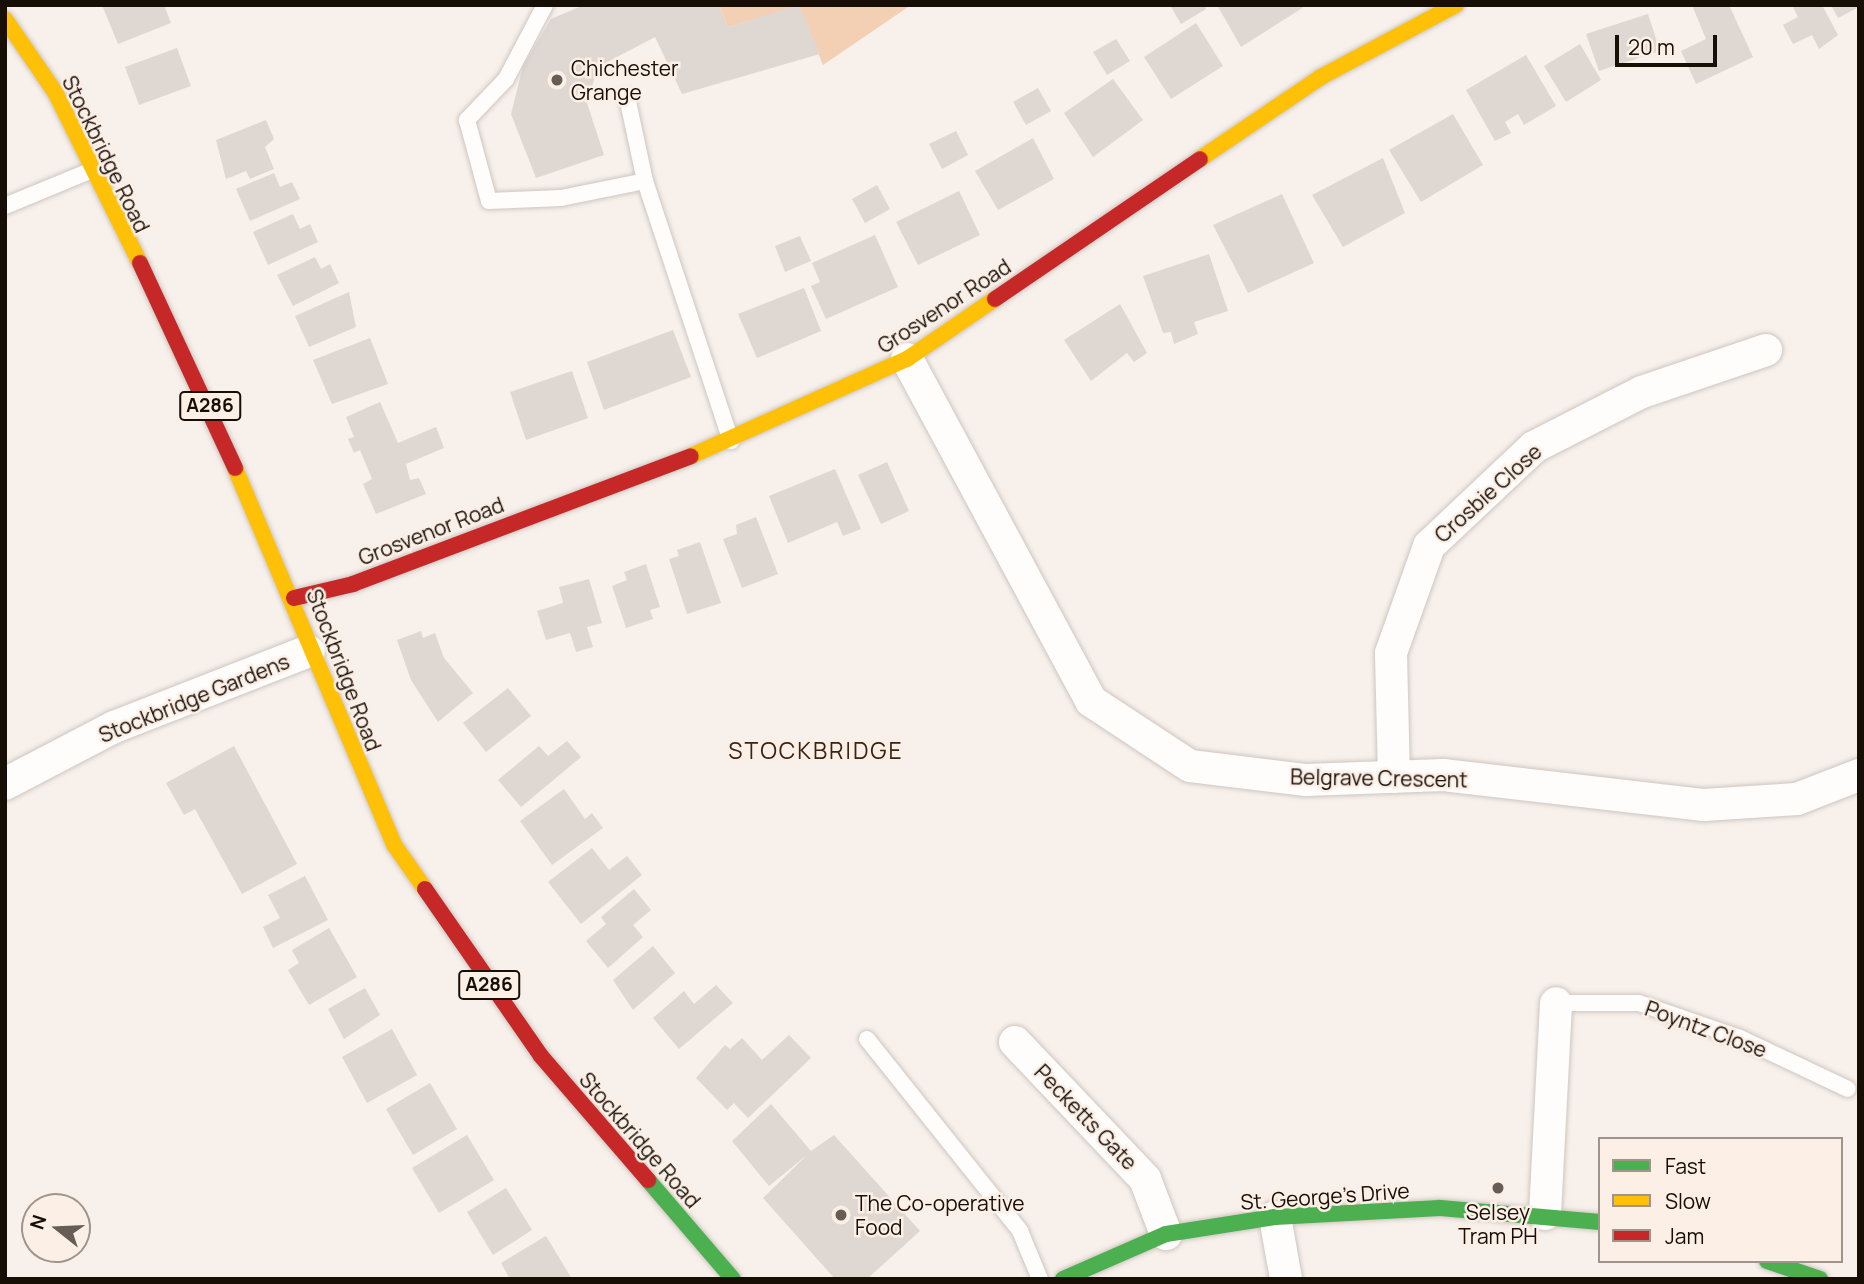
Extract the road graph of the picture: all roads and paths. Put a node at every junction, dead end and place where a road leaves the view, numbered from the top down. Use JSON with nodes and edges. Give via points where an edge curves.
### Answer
{"nodes":[{"id":1,"x":545,"y":5,"type":"edge"},
{"id":2,"x":1456,"y":5,"type":"edge"},
{"id":3,"x":5,"y":19,"type":"edge"},
{"id":4,"x":626,"y":97,"type":"dead end"},
{"id":5,"x":90,"y":171,"type":"junction"},
{"id":6,"x":645,"y":181,"type":"junction"},
{"id":7,"x":5,"y":206,"type":"edge"},
{"id":8,"x":1766,"y":350,"type":"dead end"},
{"id":9,"x":907,"y":359,"type":"junction"},
{"id":10,"x":731,"y":442,"type":"junction"},
{"id":11,"x":294,"y":598,"type":"junction"},
{"id":12,"x":309,"y":651,"type":"junction"},
{"id":13,"x":1859,"y":775,"type":"edge"},
{"id":14,"x":1394,"y":777,"type":"junction"},
{"id":15,"x":5,"y":784,"type":"edge"},
{"id":16,"x":1556,"y":1003,"type":"joint"},
{"id":17,"x":867,"y":1038,"type":"dead end"},
{"id":18,"x":1015,"y":1042,"type":"dead end"},
{"id":19,"x":1849,"y":1089,"type":"dead end"},
{"id":20,"x":1545,"y":1214,"type":"junction"},
{"id":21,"x":1275,"y":1217,"type":"junction"},
{"id":22,"x":1598,"y":1222,"type":"edge"},
{"id":23,"x":1166,"y":1234,"type":"junction"},
{"id":24,"x":733,"y":1279,"type":"edge"},
{"id":25,"x":1040,"y":1279,"type":"edge"},
{"id":26,"x":1063,"y":1279,"type":"edge"},
{"id":27,"x":1286,"y":1279,"type":"edge"}],
"edges":[{"from":1,"to":6,"type":"lane","via":[[506,79],[467,120],[489,201],[561,198]]},
{"from":2,"to":9,"type":"main road","name":"Grosvenor Road","via":[[1321,77]]},
{"from":3,"to":5,"type":"main road","name":"Stockbridge Road","number":"A286","via":[[55,92]]},
{"from":4,"to":6,"type":"lane"},
{"from":5,"to":7,"type":"lane"},
{"from":5,"to":11,"type":"main road","name":"Stockbridge Road","number":"A286","via":[[194,371]]},
{"from":6,"to":10,"type":"lane"},
{"from":8,"to":14,"type":"street","name":"Crosbie Close","via":[[1642,392],[1534,447],[1429,546],[1391,653]]},
{"from":9,"to":10,"type":"main road","name":"Grosvenor Road"},
{"from":9,"to":14,"type":"street","name":"Belgrave Crescent","via":[[1091,701],[1190,766],[1306,780]]},
{"from":10,"to":11,"type":"main road","name":"Grosvenor Road","via":[[353,584]]},
{"from":11,"to":12,"type":"main road","name":"Stockbridge Road","number":"A286"},
{"from":12,"to":15,"type":"street","name":"Stockbridge Gardens","via":[[114,727]]},
{"from":12,"to":24,"type":"main road","name":"Stockbridge Road","number":"A286","via":[[396,846],[455,938],[541,1056]]},
{"from":13,"to":14,"type":"street","name":"Belgrave Crescent","via":[[1797,799],[1704,805],[1443,775]]},
{"from":16,"to":19,"type":"lane","name":"Poyntz Close","via":[[1639,1003],[1741,1038]]},
{"from":16,"to":20,"type":"street","name":"Poyntz Close"},
{"from":17,"to":25,"type":"lane","via":[[1020,1231]]},
{"from":18,"to":23,"type":"street","name":"Pecketts Gate","via":[[1145,1179]]},
{"from":20,"to":21,"type":"main road","name":"St. George's Drive","via":[[1440,1208]]},
{"from":20,"to":22,"type":"main road","name":"St. George's Drive"},
{"from":21,"to":23,"type":"main road","name":"St. George's Drive"},
{"from":21,"to":27,"type":"street"},
{"from":23,"to":26,"type":"main road","name":"St. George's Drive"}]}
